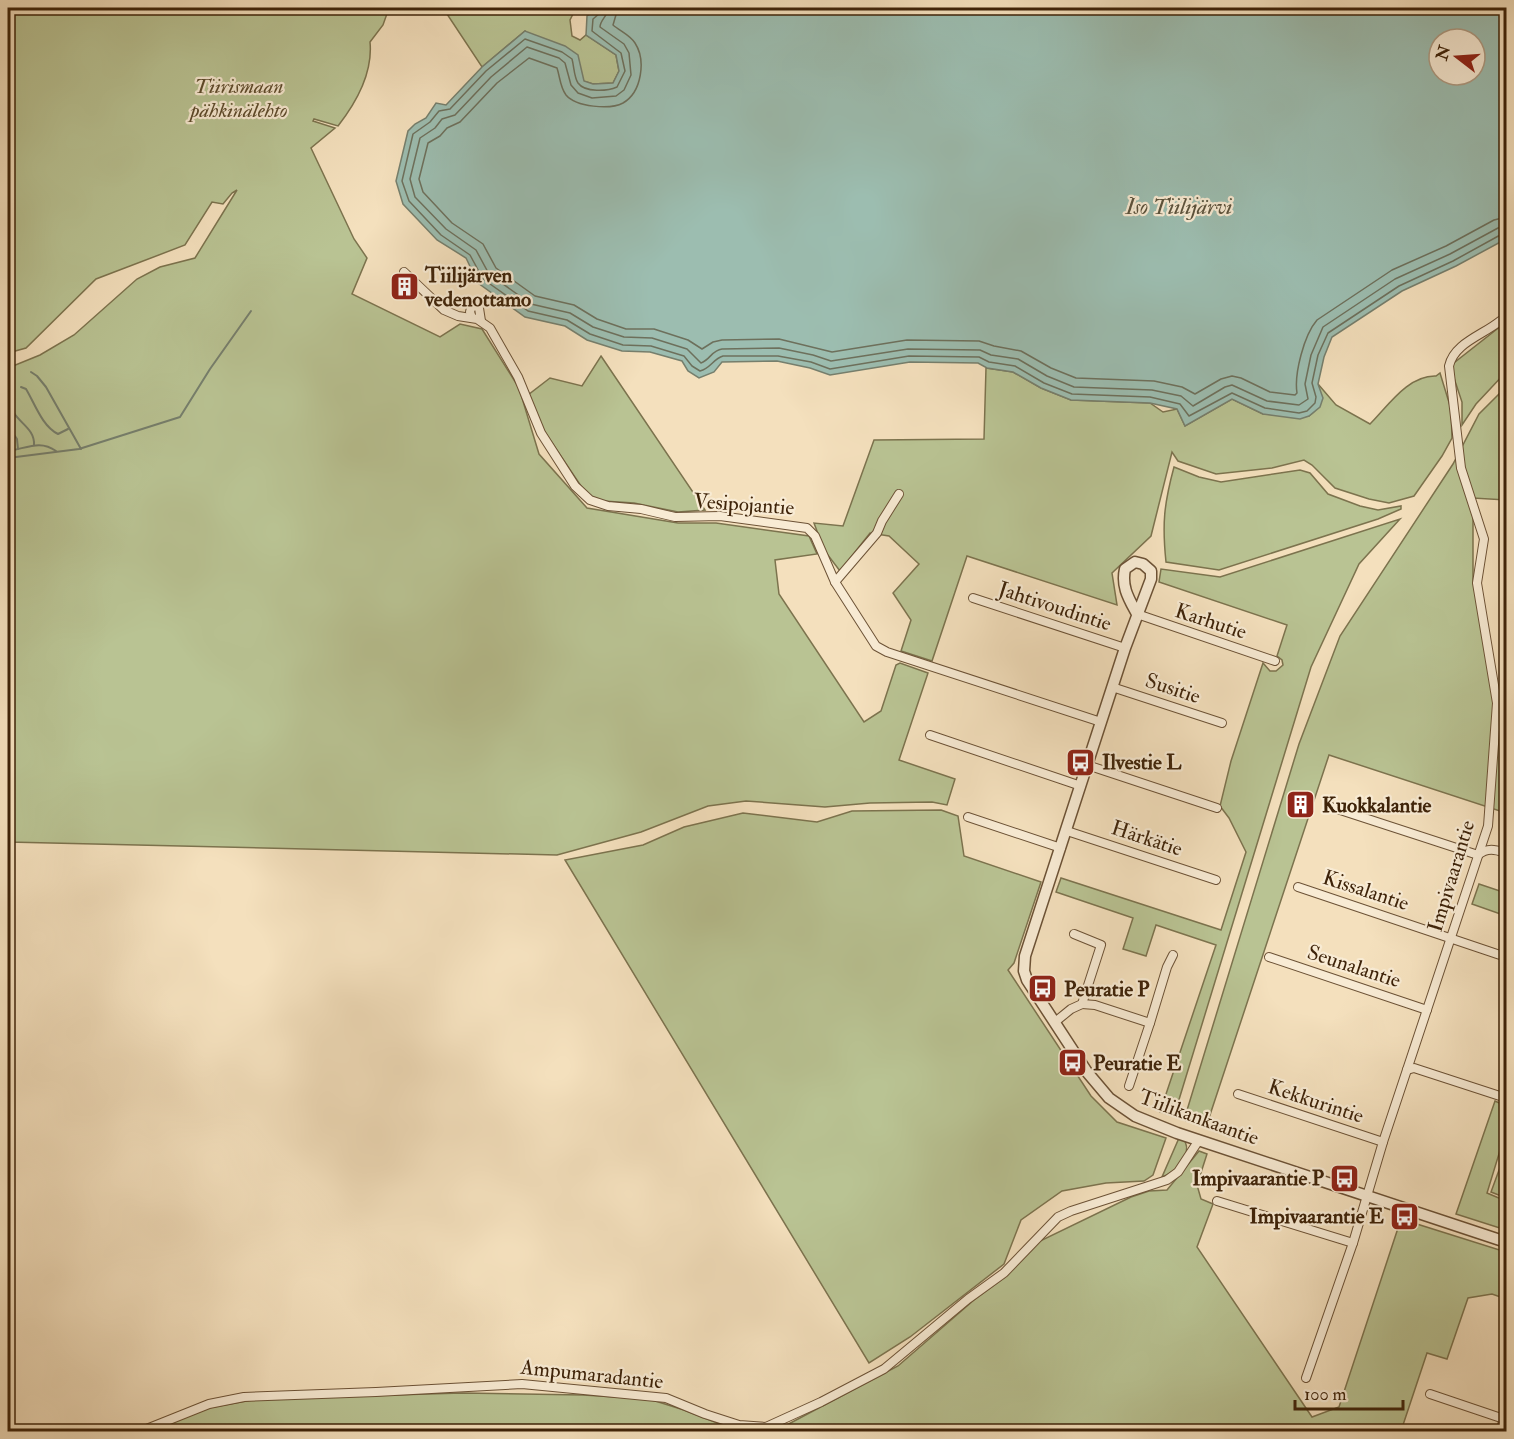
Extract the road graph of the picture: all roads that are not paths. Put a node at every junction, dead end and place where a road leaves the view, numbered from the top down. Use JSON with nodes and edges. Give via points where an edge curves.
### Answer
{"nodes":[{"id":1,"x":404,"y":272,"type":"dead end"},
{"id":2,"x":472,"y":318,"type":"junction"},
{"id":3,"x":480,"y":321,"type":"junction"},
{"id":4,"x":1500,"y":321,"type":"dead end"},
{"id":5,"x":899,"y":494,"type":"dead end"},
{"id":6,"x":835,"y":582,"type":"junction"},
{"id":7,"x":973,"y":598,"type":"dead end"},
{"id":8,"x":1137,"y":614,"type":"joint"},
{"id":9,"x":1125,"y":648,"type":"junction"},
{"id":10,"x":1275,"y":661,"type":"dead end"},
{"id":11,"x":1112,"y":687,"type":"junction"},
{"id":12,"x":1101,"y":722,"type":"junction"},
{"id":13,"x":1222,"y":723,"type":"dead end"},
{"id":14,"x":930,"y":735,"type":"dead end"},
{"id":15,"x":1087,"y":765,"type":"junction"},
{"id":16,"x":1081,"y":786,"type":"junction"},
{"id":17,"x":1331,"y":807,"type":"dead end"},
{"id":18,"x":1217,"y":808,"type":"dead end"},
{"id":19,"x":968,"y":817,"type":"dead end"},
{"id":20,"x":1066,"y":831,"type":"junction"},
{"id":21,"x":1061,"y":848,"type":"junction"},
{"id":22,"x":1506,"y":853,"type":"edge"},
{"id":23,"x":1478,"y":855,"type":"junction"},
{"id":24,"x":1216,"y":880,"type":"dead end"},
{"id":25,"x":1298,"y":887,"type":"dead end"},
{"id":26,"x":1074,"y":934,"type":"dead end"},
{"id":27,"x":1454,"y":939,"type":"junction"},
{"id":28,"x":1173,"y":955,"type":"dead end"},
{"id":29,"x":1269,"y":957,"type":"dead end"},
{"id":30,"x":1506,"y":957,"type":"edge"},
{"id":31,"x":1082,"y":1004,"type":"junction"},
{"id":32,"x":1427,"y":1010,"type":"junction"},
{"id":33,"x":1055,"y":1022,"type":"junction"},
{"id":34,"x":1150,"y":1023,"type":"junction"},
{"id":35,"x":1407,"y":1070,"type":"junction"},
{"id":36,"x":1129,"y":1086,"type":"dead end"},
{"id":37,"x":1238,"y":1094,"type":"dead end"},
{"id":38,"x":1506,"y":1098,"type":"edge"},
{"id":39,"x":1199,"y":1140,"type":"junction"},
{"id":40,"x":1383,"y":1142,"type":"junction"},
{"id":41,"x":1366,"y":1195,"type":"junction"},
{"id":42,"x":1217,"y":1201,"type":"dead end"},
{"id":43,"x":1506,"y":1242,"type":"edge"},
{"id":44,"x":1353,"y":1243,"type":"junction"},
{"id":45,"x":1306,"y":1378,"type":"dead end"},
{"id":46,"x":1430,"y":1394,"type":"dead end"},
{"id":47,"x":1505,"y":1415,"type":"edge"},
{"id":48,"x":139,"y":1431,"type":"edge"},
{"id":49,"x":1500,"y":1431,"type":"edge"}],
"edges":[{"from":1,"to":2,"type":"street","name":"Vesipojantie","via":[[444,310]]},
{"from":2,"to":3,"type":"street","name":"Vesipojantie"},
{"from":2,"to":3,"type":"street","name":"Vesipojantie","via":[[470,312],[475,306],[479,308]]},
{"from":3,"to":6,"type":"street","name":"Vesipojantie","via":[[497,339],[541,433],[584,496],[598,503],[675,517],[720,516],[807,528],[815,536]]},
{"from":4,"to":23,"type":"street","name":"Impivaarantie","via":[[1457,350],[1449,366],[1461,468],[1484,539],[1477,584],[1497,703],[1488,819]]},
{"from":5,"to":6,"type":"street","via":[[877,533]]},
{"from":6,"to":12,"type":"street","name":"Vesipojantie","via":[[870,639],[887,652]]},
{"from":7,"to":9,"type":"street","name":"Jahtivoudintie"},
{"from":8,"to":9,"type":"street","name":"Tiilikankaantie"},
{"from":8,"to":10,"type":"street","name":"Karhutie"},
{"from":9,"to":11,"type":"street","name":"Tiilikankaantie"},
{"from":11,"to":12,"type":"street","name":"Tiilikankaantie"},
{"from":11,"to":13,"type":"street","name":"Susitie"},
{"from":12,"to":15,"type":"street","name":"Tiilikankaantie"},
{"from":14,"to":16,"type":"street"},
{"from":15,"to":16,"type":"street","name":"Tiilikankaantie"},
{"from":15,"to":18,"type":"street"},
{"from":16,"to":20,"type":"street","name":"Tiilikankaantie"},
{"from":17,"to":23,"type":"street"},
{"from":19,"to":21,"type":"street"},
{"from":20,"to":21,"type":"street","name":"Tiilikankaantie"},
{"from":20,"to":24,"type":"street","name":"Härkätie"},
{"from":21,"to":33,"type":"street","name":"Tiilikankaantie","via":[[1024,956],[1027,980]]},
{"from":22,"to":23,"type":"street","via":[[1493,849]]},
{"from":23,"to":27,"type":"street","name":"Impivaarantie"},
{"from":25,"to":27,"type":"street","name":"Kissalantie"},
{"from":26,"to":31,"type":"street","via":[[1101,945]]},
{"from":27,"to":30,"type":"street","name":"Kissalantie"},
{"from":27,"to":32,"type":"street","name":"Impivaarantie"},
{"from":28,"to":34,"type":"street"},
{"from":29,"to":32,"type":"street","name":"Seunalantie"},
{"from":31,"to":33,"type":"street"},
{"from":31,"to":34,"type":"street"},
{"from":32,"to":35,"type":"street","name":"Impivaarantie"},
{"from":33,"to":39,"type":"street","name":"Tiilikankaantie","via":[[1091,1077],[1114,1103],[1144,1121]]},
{"from":34,"to":36,"type":"street"},
{"from":35,"to":38,"type":"street","via":[[1414,1068]]},
{"from":35,"to":40,"type":"street","name":"Impivaarantie"},
{"from":37,"to":40,"type":"street","name":"Kekkurintie"},
{"from":39,"to":41,"type":"street","name":"Tiilikankaantie"},
{"from":39,"to":48,"type":"street","name":"Ampumaradantie","via":[[1178,1172],[1167,1179],[1058,1217],[1004,1273],[884,1369],[766,1426],[740,1425],[666,1398],[522,1384],[244,1397],[209,1404]]},
{"from":40,"to":41,"type":"street","name":"Impivaarantie"},
{"from":41,"to":43,"type":"street","name":"Tiilikankaantie"},
{"from":41,"to":44,"type":"street","name":"Impivaarantie"},
{"from":42,"to":44,"type":"street"},
{"from":44,"to":45,"type":"street","name":"Impivaarantie"},
{"from":46,"to":47,"type":"street"},
{"from":47,"to":49,"type":"street"}]}
